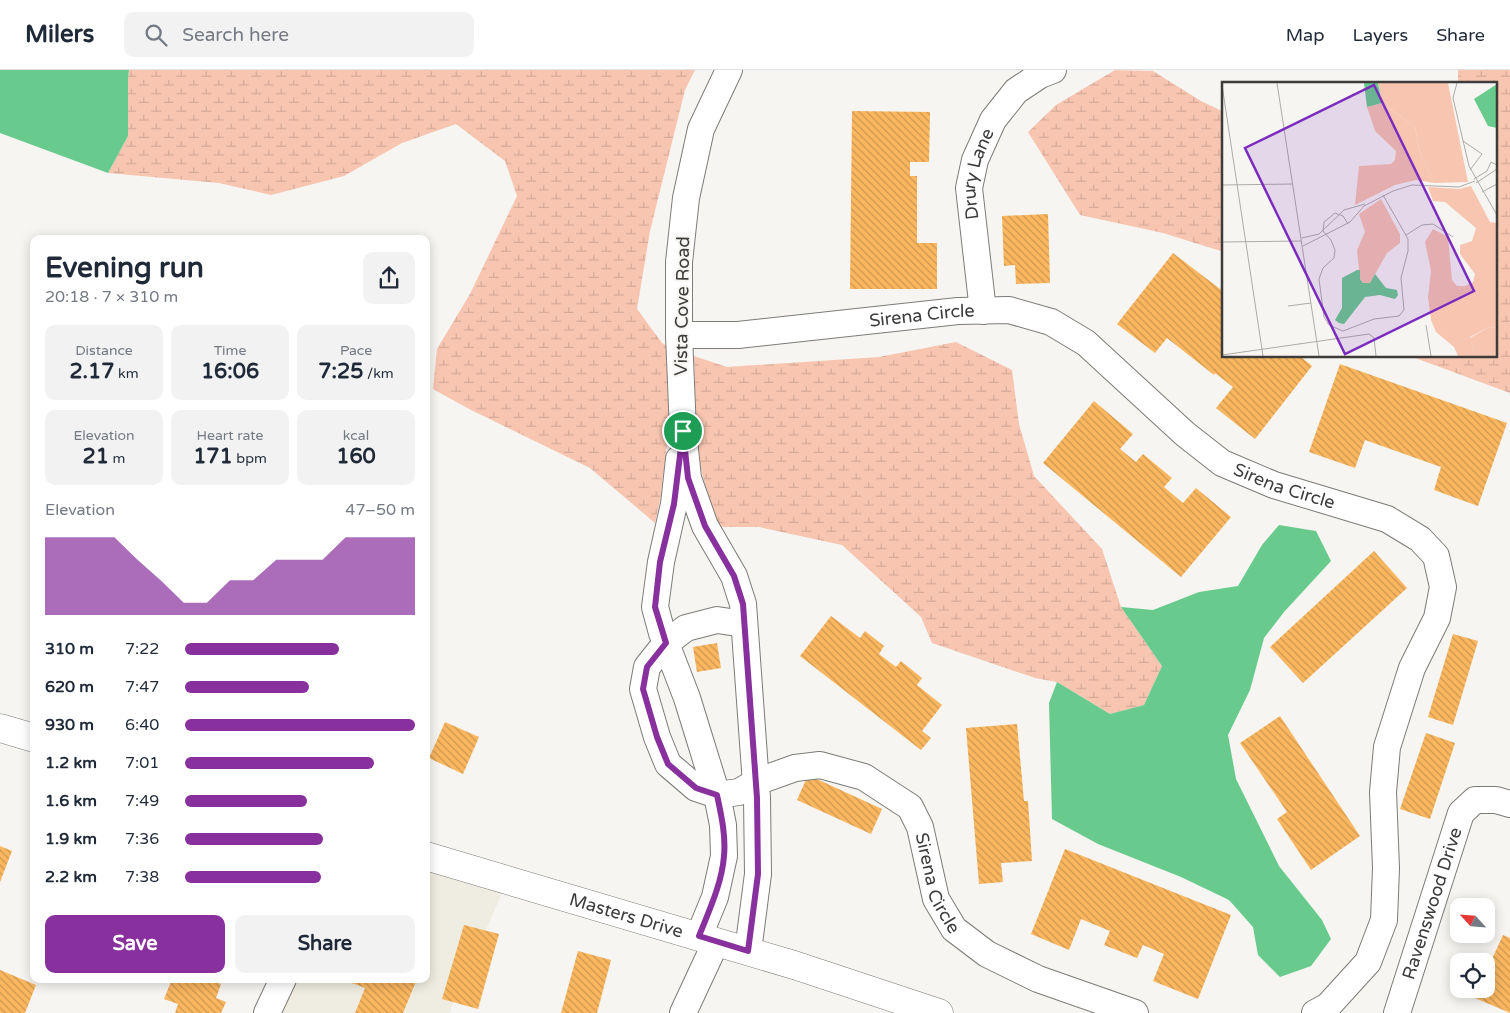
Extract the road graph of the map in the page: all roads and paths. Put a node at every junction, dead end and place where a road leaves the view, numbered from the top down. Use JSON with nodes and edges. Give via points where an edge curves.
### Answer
{"nodes":[{"id":1,"x":729,"y":70,"type":"edge"},
{"id":2,"x":1053,"y":70,"type":"edge"},
{"id":3,"x":983,"y":311,"type":"junction"},
{"id":4,"x":679,"y":335,"type":"junction"},
{"id":5,"x":683,"y":431,"type":"junction"},
{"id":6,"x":744,"y":624,"type":"junction"},
{"id":7,"x":666,"y":643,"type":"junction"},
{"id":8,"x":0,"y":728,"type":"edge"},
{"id":9,"x":30,"y":737,"type":"edge"},
{"id":10,"x":756,"y":782,"type":"junction"},
{"id":11,"x":717,"y":795,"type":"junction"},
{"id":12,"x":1510,"y":804,"type":"edge"},
{"id":13,"x":430,"y":857,"type":"edge"},
{"id":14,"x":707,"y":939,"type":"junction"},
{"id":15,"x":748,"y":951,"type":"junction"},
{"id":16,"x":280,"y":983,"type":"edge"},
{"id":17,"x":267,"y":1013,"type":"edge"},
{"id":18,"x":683,"y":1013,"type":"edge"},
{"id":19,"x":938,"y":1013,"type":"edge"},
{"id":20,"x":1135,"y":1013,"type":"edge"},
{"id":21,"x":1316,"y":1013,"type":"edge"},
{"id":22,"x":1397,"y":1013,"type":"edge"}],
"edges":[{"from":1,"to":4,"type":"street","name":"Vista Cove Road","via":[[701,128],[686,198],[679,262]]},
{"from":2,"to":3,"type":"street","name":"Drury Lane","via":[[1016,91],[993,120],[975,160],[969,188]]},
{"from":3,"to":4,"type":"street","name":"Sirena Circle","via":[[738,335]]},
{"from":3,"to":21,"type":"street","name":"Sirena Circle","via":[[1008,310],[1051,322],[1086,343],[1222,463],[1274,485],[1387,519],[1420,539],[1436,556],[1443,587],[1437,618],[1412,668],[1387,747],[1383,792],[1384,920],[1368,962],[1328,1006]]},
{"from":4,"to":5,"type":"street","name":"Vista Cove Road"},
{"from":5,"to":6,"type":"street","name":"Vista Cove Road","via":[[688,478],[705,526],[734,576],[743,604]]},
{"from":5,"to":7,"type":"street","name":"Vista Cove Road","via":[[674,504],[660,562],[655,607]]},
{"from":6,"to":7,"type":"street","via":[[717,620],[686,628]]},
{"from":6,"to":10,"type":"street","name":"Vista Cove Road"},
{"from":7,"to":11,"type":"street","name":"Vista Cove Road"},
{"from":7,"to":11,"type":"street","via":[[647,667],[643,689],[657,737],[668,764],[696,788]]},
{"from":8,"to":9,"type":"street"},
{"from":10,"to":11,"type":"street","name":"Sirena Circle","via":[[739,792]]},
{"from":10,"to":15,"type":"street","name":"Vista Cove Road","via":[[758,874]]},
{"from":10,"to":20,"type":"street","name":"Sirena Circle","via":[[795,768],[820,765],[864,777],[910,807],[920,827],[936,899],[954,929],[988,954],[1038,978]]},
{"from":11,"to":14,"type":"street","name":"Vista Cove Road","via":[[723,825],[724,856]]},
{"from":12,"to":22,"type":"street","name":"Ravenswood Drive","via":[[1475,800],[1461,813]]},
{"from":13,"to":14,"type":"street","name":"Masters Drive"},
{"from":14,"to":15,"type":"street","name":"Masters Drive"},
{"from":14,"to":18,"type":"street","name":"Vista Cove Road"},
{"from":15,"to":19,"type":"street","name":"Masters Drive"},
{"from":16,"to":17,"type":"street"}]}
